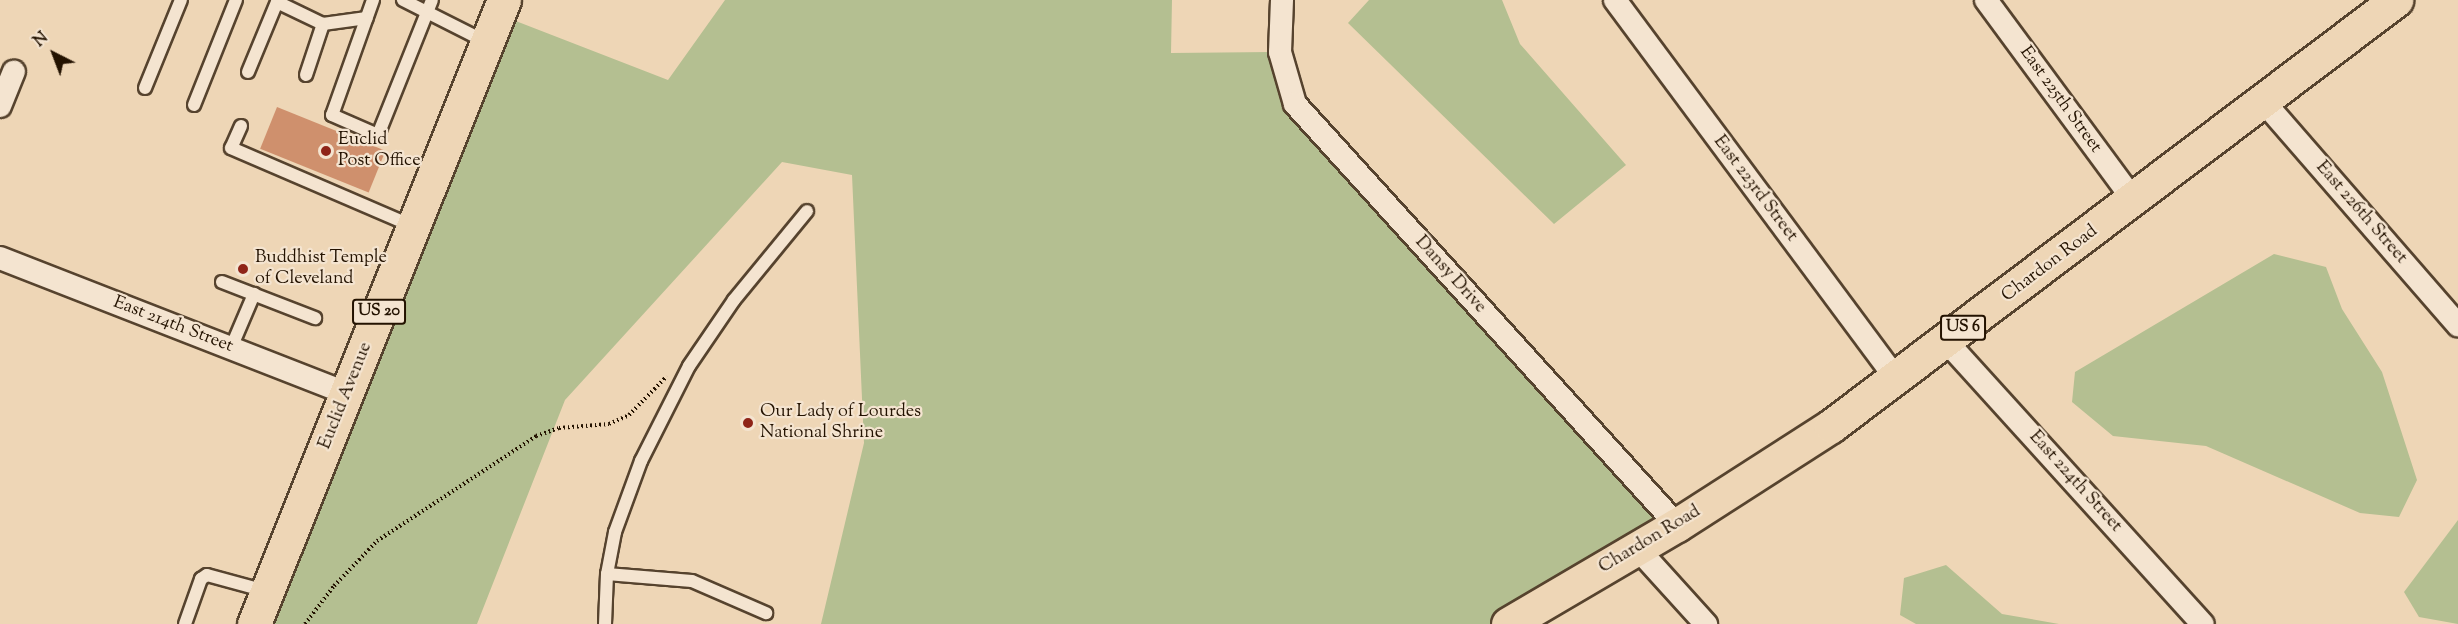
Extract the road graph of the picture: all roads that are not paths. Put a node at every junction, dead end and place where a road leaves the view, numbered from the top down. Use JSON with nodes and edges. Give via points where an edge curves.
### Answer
{"nodes":[{"id":1,"x":181,"y":0,"type":"edge"},
{"id":2,"x":236,"y":0,"type":"edge"},
{"id":3,"x":373,"y":0,"type":"edge"},
{"id":4,"x":403,"y":0,"type":"edge"},
{"id":5,"x":432,"y":0,"type":"edge"},
{"id":6,"x":504,"y":0,"type":"edge"},
{"id":7,"x":1282,"y":0,"type":"edge"},
{"id":8,"x":1615,"y":0,"type":"edge"},
{"id":9,"x":1986,"y":0,"type":"edge"},
{"id":10,"x":2396,"y":0,"type":"edge"},
{"id":11,"x":276,"y":1,"type":"edge"},
{"id":12,"x":426,"y":12,"type":"junction"},
{"id":13,"x":367,"y":18,"type":"junction"},
{"id":14,"x":323,"y":24,"type":"junction"},
{"id":15,"x":487,"y":42,"type":"junction"},
{"id":16,"x":14,"y":72,"type":"dead end"},
{"id":17,"x":248,"y":72,"type":"dead end"},
{"id":18,"x":306,"y":75,"type":"dead end"},
{"id":19,"x":145,"y":88,"type":"dead end"},
{"id":20,"x":2264,"y":102,"type":"junction"},
{"id":21,"x":194,"y":105,"type":"dead end"},
{"id":22,"x":0,"y":106,"type":"edge"},
{"id":23,"x":241,"y":126,"type":"dead end"},
{"id":24,"x":2134,"y":201,"type":"junction"},
{"id":25,"x":807,"y":211,"type":"dead end"},
{"id":26,"x":413,"y":227,"type":"junction"},
{"id":27,"x":0,"y":258,"type":"edge"},
{"id":28,"x":222,"y":282,"type":"dead end"},
{"id":29,"x":254,"y":294,"type":"junction"},
{"id":30,"x":315,"y":318,"type":"dead end"},
{"id":31,"x":2458,"y":325,"type":"edge"},
{"id":32,"x":1946,"y":341,"type":"junction"},
{"id":33,"x":231,"y":348,"type":"junction"},
{"id":34,"x":1896,"y":378,"type":"junction"},
{"id":35,"x":347,"y":393,"type":"junction"},
{"id":36,"x":1677,"y":525,"type":"junction"},
{"id":37,"x":1637,"y":548,"type":"junction"},
{"id":38,"x":607,"y":574,"type":"junction"},
{"id":39,"x":267,"y":592,"type":"junction"},
{"id":40,"x":766,"y":613,"type":"dead end"},
{"id":41,"x":185,"y":624,"type":"edge"},
{"id":42,"x":254,"y":624,"type":"edge"},
{"id":43,"x":605,"y":624,"type":"edge"},
{"id":44,"x":1508,"y":624,"type":"edge"},
{"id":45,"x":1706,"y":624,"type":"edge"},
{"id":46,"x":2203,"y":624,"type":"edge"}],
"edges":[{"from":1,"to":19,"type":"lane"},
{"from":2,"to":21,"type":"lane"},
{"from":3,"to":13,"type":"lane"},
{"from":4,"to":12,"type":"lane"},
{"from":5,"to":12,"type":"lane"},
{"from":6,"to":15,"type":"main road","name":"Euclid Avenue","number":"US 20"},
{"from":7,"to":36,"type":"street","name":"Dansy Drive","via":[[1280,52],[1295,104]]},
{"from":8,"to":34,"type":"street","name":"East 223rd Street"},
{"from":9,"to":24,"type":"street","name":"East 225th Street"},
{"from":10,"to":20,"type":"main road","name":"Chardon Road","number":"US 6"},
{"from":11,"to":14,"type":"lane"},
{"from":11,"to":17,"type":"lane"},
{"from":12,"to":13,"type":"lane","via":[[378,135],[332,115]]},
{"from":12,"to":15,"type":"lane"},
{"from":13,"to":14,"type":"lane"},
{"from":14,"to":18,"type":"lane"},
{"from":15,"to":26,"type":"main road","name":"Euclid Avenue","number":"US 20"},
{"from":16,"to":22,"type":"street"},
{"from":20,"to":24,"type":"main road","name":"Chardon Road","number":"US 6"},
{"from":20,"to":31,"type":"street","name":"East 226th Street"},
{"from":23,"to":26,"type":"lane","via":[[231,148]]},
{"from":24,"to":32,"type":"main road","name":"Chardon Road","number":"US 6"},
{"from":25,"to":38,"type":"lane","via":[[734,300],[689,366],[620,511]]},
{"from":26,"to":35,"type":"main road","name":"Euclid Avenue","number":"US 20"},
{"from":27,"to":33,"type":"street","name":"East 214th Street"},
{"from":28,"to":29,"type":"lane"},
{"from":29,"to":30,"type":"lane"},
{"from":29,"to":33,"type":"lane"},
{"from":32,"to":34,"type":"main road","name":"Chardon Road","number":"US 6"},
{"from":32,"to":46,"type":"street","name":"East 224th Street"},
{"from":33,"to":35,"type":"street","name":"East 214th Street"},
{"from":34,"to":36,"type":"main road","name":"Chardon Road","number":"US 6","via":[[1777,463]]},
{"from":35,"to":39,"type":"main road","name":"Euclid Avenue","number":"US 20"},
{"from":36,"to":37,"type":"main road","name":"Chardon Road","number":"US 6"},
{"from":37,"to":44,"type":"main road","name":"Chardon Road","number":"US 6"},
{"from":37,"to":45,"type":"street"},
{"from":38,"to":40,"type":"lane","via":[[692,581]]},
{"from":38,"to":43,"type":"lane"},
{"from":39,"to":41,"type":"lane","via":[[207,575],[201,579]]},
{"from":39,"to":42,"type":"main road","name":"Euclid Avenue","number":"US 20"}]}
